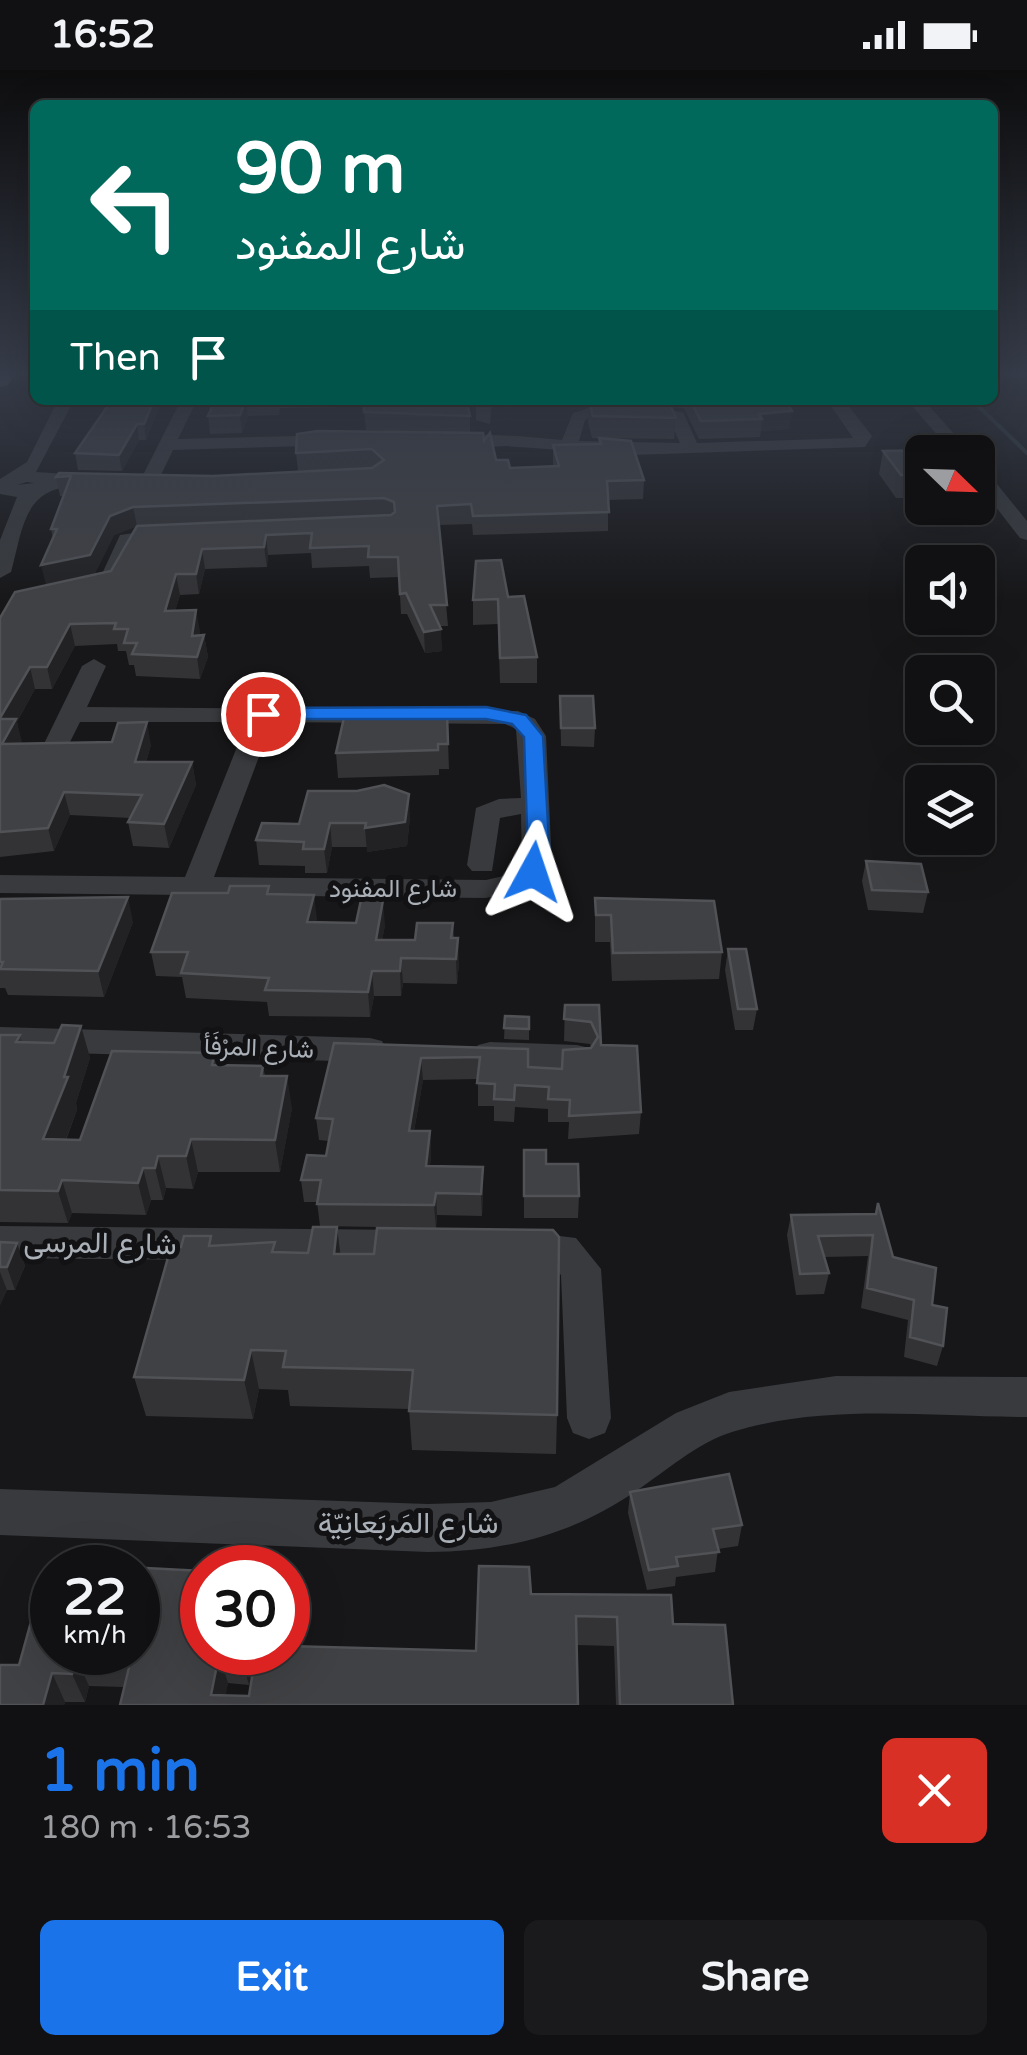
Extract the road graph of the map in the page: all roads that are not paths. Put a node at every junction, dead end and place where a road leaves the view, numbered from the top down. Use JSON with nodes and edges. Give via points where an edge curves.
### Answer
{"nodes":[{"id":1,"x":39,"y":450,"type":"edge"},
{"id":2,"x":163,"y":450,"type":"edge"},
{"id":3,"x":21,"y":484,"type":"edge"},
{"id":4,"x":995,"y":494,"type":"edge"},
{"id":5,"x":202,"y":533,"type":"edge"},
{"id":6,"x":1027,"y":534,"type":"edge"},
{"id":7,"x":0,"y":572,"type":"edge"},
{"id":8,"x":73,"y":591,"type":"edge"},
{"id":9,"x":94,"y":666,"type":"dead end"},
{"id":10,"x":71,"y":714,"type":"junction"},
{"id":11,"x":263,"y":714,"type":"junction"},
{"id":12,"x":51,"y":756,"type":"edge"},
{"id":13,"x":537,"y":805,"type":"junction"},
{"id":14,"x":482,"y":865,"type":"dead end"},
{"id":15,"x":0,"y":884,"type":"edge"},
{"id":16,"x":195,"y":888,"type":"junction"},
{"id":17,"x":0,"y":1039,"type":"edge"},
{"id":18,"x":398,"y":1051,"type":"edge"},
{"id":19,"x":458,"y":1053,"type":"edge"},
{"id":20,"x":578,"y":1057,"type":"edge"},
{"id":21,"x":0,"y":1242,"type":"edge"},
{"id":22,"x":1027,"y":1398,"type":"edge"},
{"id":23,"x":589,"y":1418,"type":"dead end"},
{"id":24,"x":0,"y":1512,"type":"edge"}],
"edges":[{"from":1,"to":3,"type":"street"},
{"from":2,"to":3,"type":"street","via":[[143,482]]},
{"from":3,"to":7,"type":"street"},
{"from":4,"to":6,"type":"street"},
{"from":5,"to":8,"type":"street","via":[[128,539],[110,580]]},
{"from":9,"to":10,"type":"street"},
{"from":10,"to":11,"type":"street","name":"شارع المفنود"},
{"from":10,"to":12,"type":"street"},
{"from":11,"to":13,"type":"street","name":"شارع المفنود","via":[[509,716],[533,736]]},
{"from":11,"to":16,"type":"street"},
{"from":13,"to":14,"type":"street","via":[[486,814]]},
{"from":13,"to":16,"type":"street","name":"شارع المفنود","via":[[537,866],[509,886]]},
{"from":15,"to":16,"type":"street","name":"شارع المفنود"},
{"from":17,"to":18,"type":"street","name":"شارع المرْفَأ"},
{"from":19,"to":20,"type":"street"},
{"from":21,"to":23,"type":"street","name":"شارع المرسى","via":[[551,1247],[578,1262],[582,1276]]},
{"from":22,"to":24,"type":"street","name":"شارع المَربَعانِيّة","via":[[774,1401],[728,1412],[555,1512],[492,1526]]}]}
